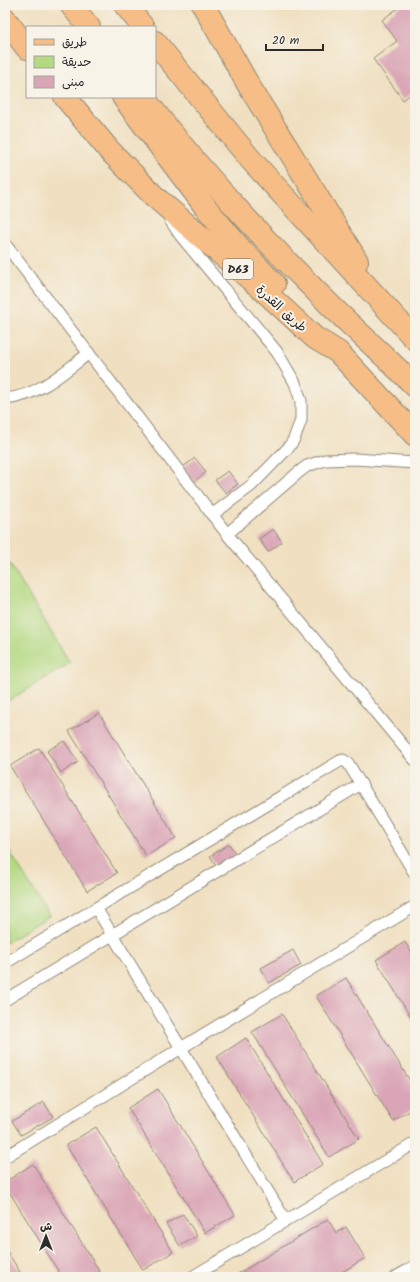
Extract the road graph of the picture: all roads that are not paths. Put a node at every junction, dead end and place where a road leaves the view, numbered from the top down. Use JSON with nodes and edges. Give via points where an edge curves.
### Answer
{"nodes":[{"id":1,"x":125,"y":5,"type":"edge"},
{"id":2,"x":203,"y":5,"type":"edge"},
{"id":3,"x":72,"y":6,"type":"edge"},
{"id":4,"x":5,"y":19,"type":"edge"},
{"id":5,"x":81,"y":26,"type":"edge"},
{"id":6,"x":87,"y":26,"type":"edge"},
{"id":7,"x":142,"y":26,"type":"edge"},
{"id":8,"x":156,"y":43,"type":"edge"},
{"id":9,"x":26,"y":47,"type":"edge"},
{"id":10,"x":66,"y":98,"type":"edge"},
{"id":11,"x":124,"y":98,"type":"edge"},
{"id":12,"x":144,"y":98,"type":"edge"},
{"id":13,"x":155,"y":197,"type":"junction"},
{"id":14,"x":5,"y":244,"type":"edge"},
{"id":15,"x":381,"y":302,"type":"junction"},
{"id":16,"x":415,"y":339,"type":"edge"},
{"id":17,"x":338,"y":352,"type":"junction"},
{"id":18,"x":88,"y":353,"type":"junction"},
{"id":19,"x":415,"y":386,"type":"edge"},
{"id":20,"x":5,"y":399,"type":"edge"},
{"id":21,"x":415,"y":435,"type":"edge"},
{"id":22,"x":415,"y":463,"type":"edge"},
{"id":23,"x":212,"y":515,"type":"junction"},
{"id":24,"x":227,"y":534,"type":"junction"},
{"id":25,"x":415,"y":760,"type":"edge"},
{"id":26,"x":361,"y":784,"type":"junction"},
{"id":27,"x":415,"y":874,"type":"edge"},
{"id":28,"x":415,"y":906,"type":"edge"},
{"id":29,"x":96,"y":908,"type":"junction"},
{"id":30,"x":113,"y":935,"type":"junction"},
{"id":31,"x":5,"y":963,"type":"edge"},
{"id":32,"x":5,"y":1000,"type":"edge"},
{"id":33,"x":181,"y":1048,"type":"junction"},
{"id":34,"x":415,"y":1143,"type":"edge"},
{"id":35,"x":5,"y":1157,"type":"edge"},
{"id":36,"x":286,"y":1221,"type":"junction"},
{"id":37,"x":415,"y":1266,"type":"edge"},
{"id":38,"x":192,"y":1277,"type":"edge"},
{"id":39,"x":396,"y":1277,"type":"edge"}],
"edges":[{"from":1,"to":7,"type":"main road"},
{"from":2,"to":15,"type":"main road","via":[[249,86]]},
{"from":3,"to":5,"type":"main road"},
{"from":3,"to":6,"type":"main road"},
{"from":4,"to":9,"type":"main road"},
{"from":8,"to":15,"type":"main road","via":[[250,160]]},
{"from":10,"to":13,"type":"main road","name":"طريق القدرة","number":"D63","via":[[109,150]]},
{"from":11,"to":17,"type":"main road","via":[[239,247]]},
{"from":12,"to":19,"type":"main road","via":[[280,254]]},
{"from":13,"to":17,"type":"main road","name":"طريق القدرة","number":"D63","via":[[315,338]]},
{"from":13,"to":23,"type":"lane","via":[[180,235],[277,352],[295,383],[301,401],[301,420],[289,447],[252,485]]},
{"from":14,"to":18,"type":"lane"},
{"from":15,"to":16,"type":"main road"},
{"from":17,"to":21,"type":"main road","name":"طريق القدرة","number":"D63"},
{"from":18,"to":20,"type":"lane","via":[[37,390],[16,398]]},
{"from":18,"to":23,"type":"lane"},
{"from":22,"to":24,"type":"lane","via":[[355,459],[316,462],[299,472]]},
{"from":23,"to":24,"type":"lane"},
{"from":24,"to":25,"type":"lane"},
{"from":26,"to":27,"type":"lane"},
{"from":26,"to":29,"type":"lane","via":[[348,763],[343,760],[337,762]]},
{"from":26,"to":30,"type":"lane"},
{"from":28,"to":33,"type":"lane"},
{"from":29,"to":30,"type":"lane"},
{"from":29,"to":31,"type":"lane"},
{"from":30,"to":32,"type":"lane"},
{"from":30,"to":33,"type":"lane"},
{"from":33,"to":35,"type":"lane"},
{"from":33,"to":36,"type":"lane"},
{"from":34,"to":36,"type":"lane"},
{"from":36,"to":38,"type":"lane"},
{"from":37,"to":39,"type":"lane"}]}
